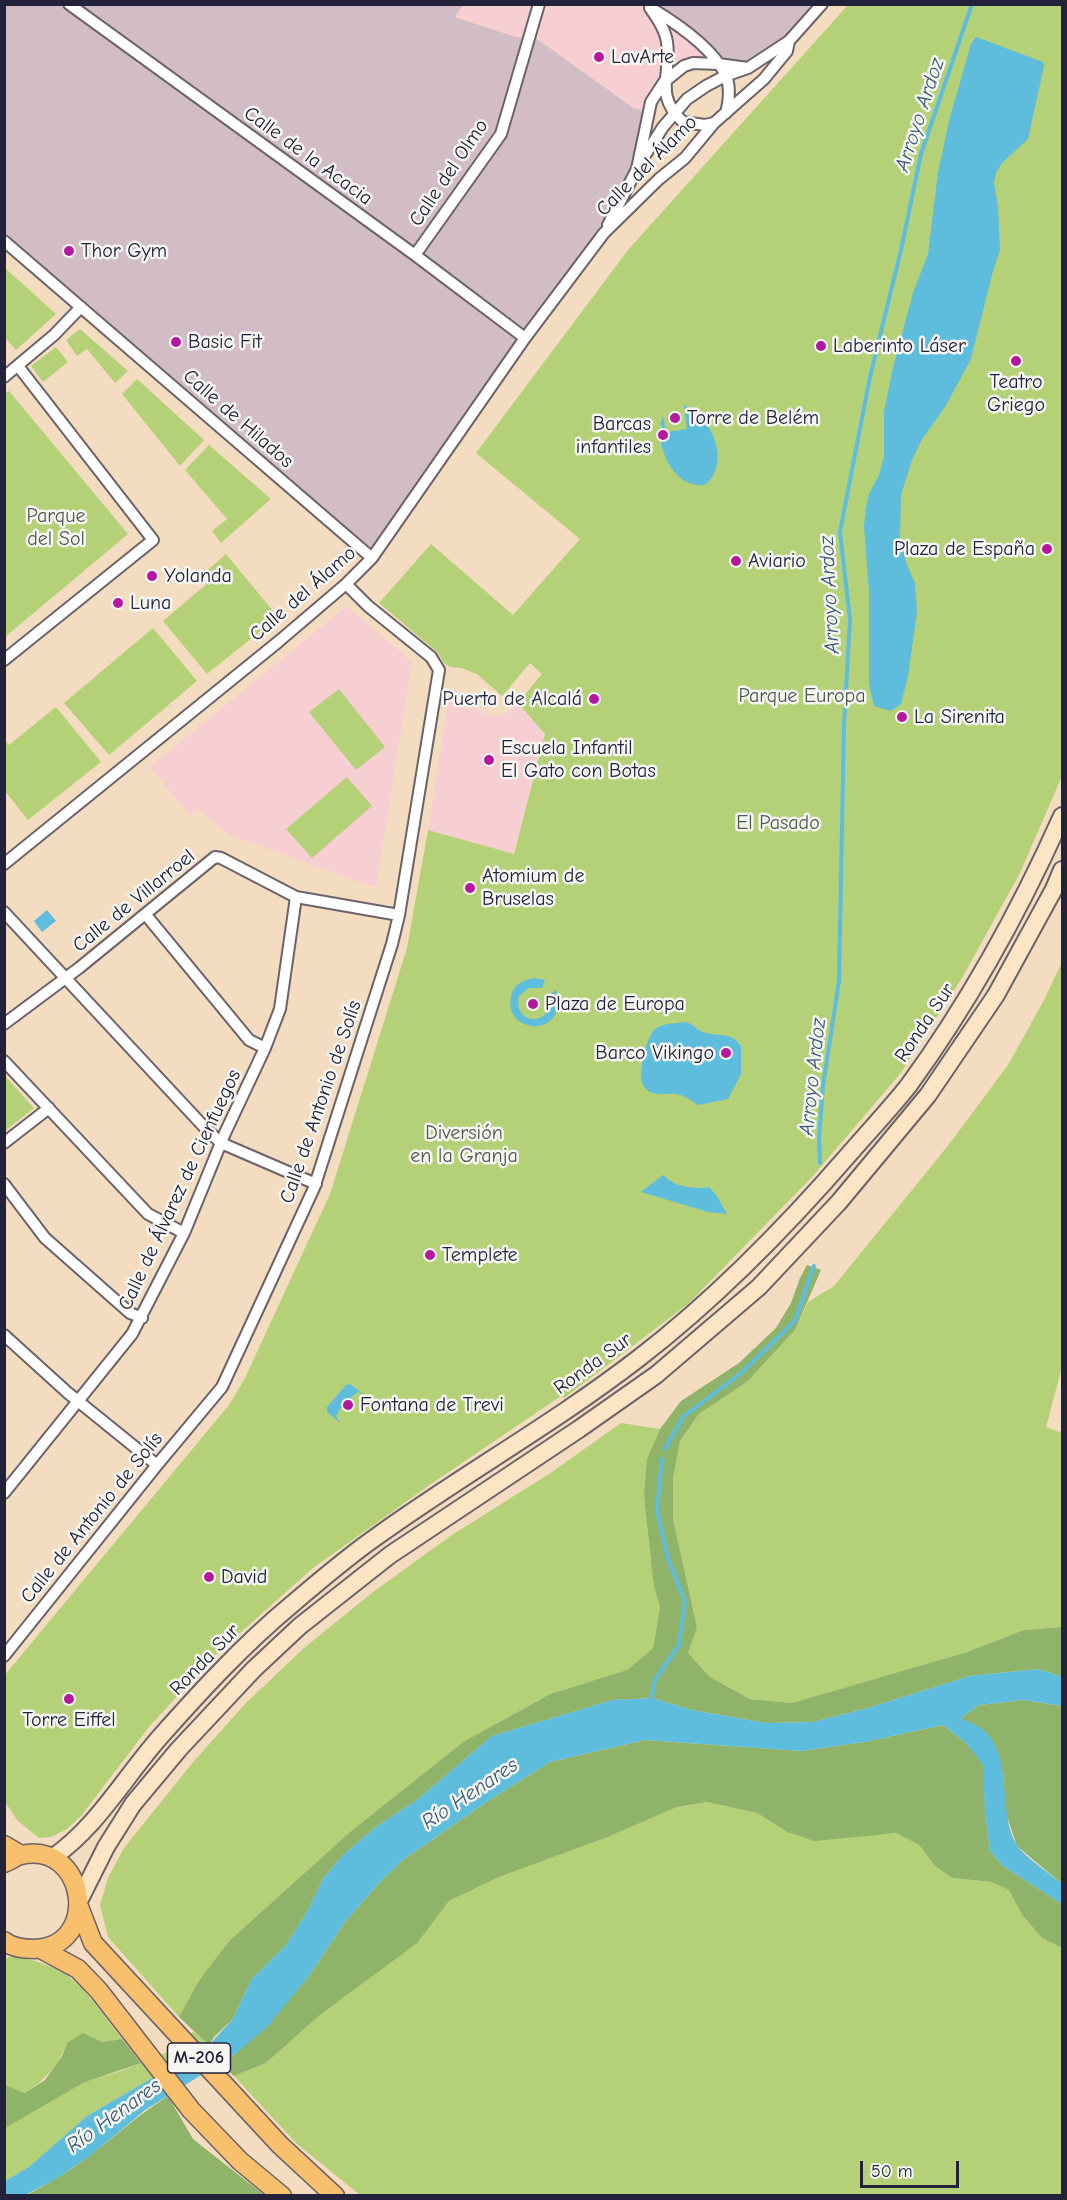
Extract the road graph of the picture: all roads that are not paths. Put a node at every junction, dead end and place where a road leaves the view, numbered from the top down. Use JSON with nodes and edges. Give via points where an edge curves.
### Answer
{"nodes":[{"id":1,"x":69,"y":4,"type":"edge"},
{"id":2,"x":539,"y":4,"type":"edge"},
{"id":3,"x":822,"y":4,"type":"edge"},
{"id":4,"x":648,"y":6,"type":"edge"},
{"id":5,"x":789,"y":41,"type":"junction"},
{"id":6,"x":718,"y":64,"type":"junction"},
{"id":7,"x":748,"y":68,"type":"junction"},
{"id":8,"x":725,"y":76,"type":"junction"},
{"id":9,"x":664,"y":82,"type":"junction"},
{"id":10,"x":726,"y":113,"type":"junction"},
{"id":11,"x":674,"y":114,"type":"junction"},
{"id":12,"x":714,"y":123,"type":"junction"},
{"id":13,"x":637,"y":169,"type":"junction"},
{"id":14,"x":604,"y":233,"type":"junction"},
{"id":15,"x":4,"y":241,"type":"edge"},
{"id":16,"x":415,"y":255,"type":"junction"},
{"id":17,"x":81,"y":307,"type":"junction"},
{"id":18,"x":525,"y":339,"type":"junction"},
{"id":19,"x":18,"y":366,"type":"junction"},
{"id":20,"x":4,"y":377,"type":"edge"},
{"id":21,"x":372,"y":558,"type":"junction"},
{"id":22,"x":346,"y":584,"type":"junction"},
{"id":23,"x":4,"y":660,"type":"edge"},
{"id":24,"x":1062,"y":816,"type":"edge"},
{"id":25,"x":4,"y":864,"type":"edge"},
{"id":26,"x":1062,"y":870,"type":"edge"},
{"id":27,"x":296,"y":897,"type":"junction"},
{"id":28,"x":4,"y":912,"type":"edge"},
{"id":29,"x":146,"y":915,"type":"junction"},
{"id":30,"x":399,"y":915,"type":"junction"},
{"id":31,"x":65,"y":979,"type":"junction"},
{"id":32,"x":4,"y":1024,"type":"edge"},
{"id":33,"x":265,"y":1048,"type":"junction"},
{"id":34,"x":4,"y":1061,"type":"edge"},
{"id":35,"x":50,"y":1108,"type":"junction"},
{"id":36,"x":4,"y":1143,"type":"edge"},
{"id":37,"x":221,"y":1143,"type":"junction"},
{"id":38,"x":4,"y":1184,"type":"edge"},
{"id":39,"x":316,"y":1184,"type":"junction"},
{"id":40,"x":184,"y":1233,"type":"junction"},
{"id":41,"x":142,"y":1318,"type":"junction"},
{"id":42,"x":5,"y":1338,"type":"edge"},
{"id":43,"x":79,"y":1402,"type":"junction"},
{"id":44,"x":156,"y":1465,"type":"junction"},
{"id":45,"x":4,"y":1493,"type":"edge"},
{"id":46,"x":4,"y":1656,"type":"edge"},
{"id":47,"x":4,"y":1845,"type":"edge"},
{"id":48,"x":52,"y":1858,"type":"junction"},
{"id":49,"x":13,"y":1859,"type":"edge"},
{"id":50,"x":79,"y":1904,"type":"junction"},
{"id":51,"x":6,"y":1943,"type":"edge"},
{"id":52,"x":41,"y":1949,"type":"junction"},
{"id":53,"x":282,"y":2196,"type":"edge"},
{"id":54,"x":335,"y":2196,"type":"edge"}],
"edges":[{"from":1,"to":16,"type":"street","name":"Calle de la Acacia"},
{"from":2,"to":16,"type":"street","name":"Calle del Olmo","via":[[501,134]]},
{"from":3,"to":5,"type":"street"},
{"from":4,"to":6,"type":"street","via":[[699,42]]},
{"from":4,"to":9,"type":"street","name":"Calle del Álamo","via":[[667,43]]},
{"from":5,"to":7,"type":"street","name":"Calle del Álamo"},
{"from":5,"to":10,"type":"street","name":"Calle del Álamo","via":[[787,51],[764,79]]},
{"from":6,"to":7,"type":"street","name":"Calle del Álamo"},
{"from":6,"to":8,"type":"street","name":"Calle del Álamo"},
{"from":6,"to":9,"type":"street","name":"Calle del Álamo","via":[[693,63]]},
{"from":7,"to":8,"type":"street","name":"Calle del Álamo"},
{"from":8,"to":10,"type":"street","name":"Calle del Álamo","via":[[729,96]]},
{"from":8,"to":11,"type":"street","name":"Calle del Álamo","via":[[687,99]]},
{"from":9,"to":11,"type":"street","name":"Calle del Álamo"},
{"from":9,"to":13,"type":"street","name":"Calle del Álamo","via":[[651,102]]},
{"from":10,"to":12,"type":"street","name":"Calle del Álamo"},
{"from":11,"to":12,"type":"street","name":"Calle del Álamo","via":[[683,122]]},
{"from":11,"to":13,"type":"street","name":"Calle del Álamo"},
{"from":12,"to":14,"type":"street","name":"Calle del Álamo","via":[[685,158]]},
{"from":13,"to":14,"type":"street","name":"Calle del Álamo"},
{"from":14,"to":18,"type":"street","name":"Calle del Álamo"},
{"from":15,"to":17,"type":"street","name":"Calle de Hilados"},
{"from":16,"to":18,"type":"street","name":"Calle de la Acacia"},
{"from":17,"to":19,"type":"street"},
{"from":17,"to":21,"type":"street","name":"Calle de Hilados"},
{"from":18,"to":21,"type":"street","name":"Calle del Álamo"},
{"from":19,"to":20,"type":"street"},
{"from":19,"to":23,"type":"street","via":[[153,540]]},
{"from":21,"to":22,"type":"street","name":"Calle del Álamo"},
{"from":22,"to":25,"type":"street","name":"Calle del Álamo"},
{"from":22,"to":30,"type":"street","name":"Calle de Antonio de Solís","via":[[430,657],[439,670]]},
{"from":24,"to":48,"type":"main road","name":"Ronda Sur","via":[[1034,880],[975,986],[907,1087],[818,1190],[738,1272],[641,1356],[375,1537],[285,1610],[159,1738],[98,1816]]},
{"from":26,"to":50,"type":"main road","via":[[996,995],[928,1095],[839,1202],[759,1287],[656,1375],[390,1555],[300,1626],[254,1669],[133,1804],[106,1847]]},
{"from":27,"to":29,"type":"street","name":"Calle de Villarroel","via":[[215,857]]},
{"from":27,"to":30,"type":"street","name":"Calle de Villarroel"},
{"from":27,"to":33,"type":"street","name":"Calle de Álvarez de Cienfuegos","via":[[280,1009]]},
{"from":28,"to":31,"type":"street"},
{"from":29,"to":31,"type":"street","name":"Calle de Villarroel"},
{"from":29,"to":33,"type":"street","via":[[249,1040]]},
{"from":30,"to":39,"type":"street","name":"Calle de Antonio de Solís"},
{"from":31,"to":32,"type":"street","name":"Calle de Villarroel"},
{"from":31,"to":37,"type":"street"},
{"from":33,"to":37,"type":"street","name":"Calle de Álvarez de Cienfuegos"},
{"from":34,"to":35,"type":"street"},
{"from":35,"to":36,"type":"street"},
{"from":35,"to":40,"type":"street","via":[[148,1214]]},
{"from":37,"to":39,"type":"street"},
{"from":37,"to":40,"type":"street","name":"Calle de Álvarez de Cienfuegos"},
{"from":38,"to":41,"type":"street","via":[[45,1238],[130,1313]]},
{"from":39,"to":44,"type":"street","name":"Calle de Antonio de Solís","via":[[222,1387]]},
{"from":40,"to":41,"type":"street","name":"Calle de Álvarez de Cienfuegos"},
{"from":41,"to":43,"type":"street","name":"Calle de Álvarez de Cienfuegos"},
{"from":42,"to":43,"type":"street"},
{"from":43,"to":44,"type":"street"},
{"from":43,"to":45,"type":"street","name":"Calle de Álvarez de Cienfuegos"},
{"from":44,"to":46,"type":"street","name":"Calle de Antonio de Solís"},
{"from":47,"to":49,"type":"main road"},
{"from":48,"to":49,"type":"main road","via":[[36,1854]]},
{"from":48,"to":50,"type":"main road","number":"M-206","via":[[73,1879]]},
{"from":50,"to":52,"type":"main road","via":[[76,1919],[63,1938]]},
{"from":50,"to":54,"type":"main road","number":"M-206","via":[[93,1943],[280,2145]]},
{"from":51,"to":52,"type":"main road","number":"M-206"},
{"from":52,"to":53,"type":"main road","number":"M-206","via":[[78,1969],[191,2110],[240,2161]]}]}
